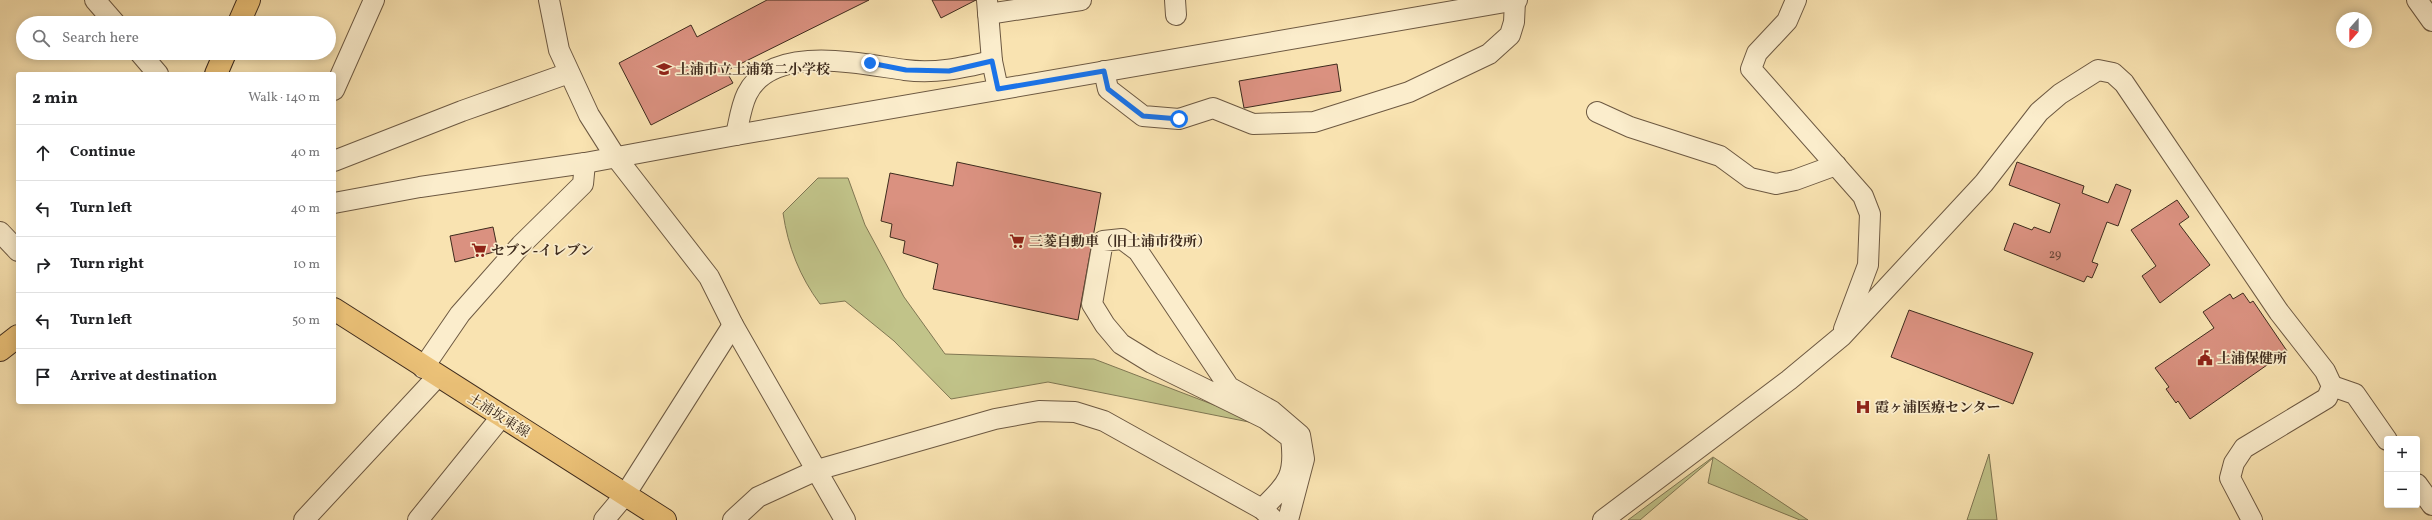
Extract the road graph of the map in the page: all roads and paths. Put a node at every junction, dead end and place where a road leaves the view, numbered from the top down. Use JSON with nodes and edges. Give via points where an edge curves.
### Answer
{"nodes":[{"id":1,"x":249,"y":0,"type":"edge"},
{"id":2,"x":374,"y":0,"type":"edge"},
{"id":3,"x":549,"y":0,"type":"edge"},
{"id":4,"x":1081,"y":0,"type":"edge"},
{"id":5,"x":1516,"y":0,"type":"edge"},
{"id":6,"x":1796,"y":0,"type":"edge"},
{"id":7,"x":2417,"y":0,"type":"edge"},
{"id":8,"x":98,"y":4,"type":"edge"},
{"id":9,"x":988,"y":7,"type":"edge"},
{"id":10,"x":108,"y":16,"type":"edge"},
{"id":11,"x":242,"y":16,"type":"edge"},
{"id":12,"x":2432,"y":21,"type":"edge"},
{"id":13,"x":146,"y":60,"type":"edge"},
{"id":14,"x":223,"y":60,"type":"edge"},
{"id":15,"x":992,"y":61,"type":"junction"},
{"id":16,"x":1104,"y":71,"type":"junction"},
{"id":17,"x":156,"y":72,"type":"edge"},
{"id":18,"x":217,"y":72,"type":"edge"},
{"id":19,"x":569,"y":73,"type":"junction"},
{"id":20,"x":336,"y":86,"type":"edge"},
{"id":21,"x":998,"y":89,"type":"junction"},
{"id":22,"x":1597,"y":112,"type":"dead end"},
{"id":23,"x":736,"y":135,"type":"junction"},
{"id":24,"x":615,"y":156,"type":"junction"},
{"id":25,"x":336,"y":160,"type":"edge"},
{"id":26,"x":585,"y":163,"type":"junction"},
{"id":27,"x":1836,"y":166,"type":"junction"},
{"id":28,"x":336,"y":202,"type":"edge"},
{"id":29,"x":0,"y":232,"type":"edge"},
{"id":30,"x":16,"y":249,"type":"edge"},
{"id":31,"x":336,"y":310,"type":"edge"},
{"id":32,"x":733,"y":325,"type":"junction"},
{"id":33,"x":1842,"y":336,"type":"junction"},
{"id":34,"x":16,"y":338,"type":"edge"},
{"id":35,"x":0,"y":350,"type":"edge"},
{"id":36,"x":430,"y":372,"type":"junction"},
{"id":37,"x":2332,"y":386,"type":"junction"},
{"id":38,"x":502,"y":416,"type":"junction"},
{"id":39,"x":2384,"y":436,"type":"edge"},
{"id":40,"x":817,"y":470,"type":"junction"},
{"id":41,"x":2420,"y":488,"type":"edge"},
{"id":42,"x":625,"y":495,"type":"junction"},
{"id":43,"x":2432,"y":505,"type":"edge"},
{"id":44,"x":1268,"y":514,"type":"edge"},
{"id":45,"x":304,"y":520,"type":"edge"},
{"id":46,"x":418,"y":520,"type":"edge"},
{"id":47,"x":604,"y":520,"type":"edge"},
{"id":48,"x":664,"y":520,"type":"edge"},
{"id":49,"x":733,"y":520,"type":"edge"},
{"id":50,"x":845,"y":520,"type":"edge"},
{"id":51,"x":1288,"y":520,"type":"edge"},
{"id":52,"x":1603,"y":520,"type":"edge"},
{"id":53,"x":2252,"y":520,"type":"edge"}],
"edges":[{"from":1,"to":11,"type":"main road"},
{"from":2,"to":20,"type":"street"},
{"from":3,"to":19,"type":"street","via":[[559,50]]},
{"from":4,"to":9,"type":"street"},
{"from":5,"to":16,"type":"street"},
{"from":5,"to":16,"type":"street","via":[[1510,35],[1489,54],[1410,92],[1314,122],[1253,124],[1213,108],[1179,119],[1143,116],[1108,89]]},
{"from":6,"to":27,"type":"street","via":[[1787,21],[1757,53],[1751,69]]},
{"from":7,"to":12,"type":"street"},
{"from":8,"to":10,"type":"street"},
{"from":9,"to":15,"type":"street"},
{"from":13,"to":17,"type":"street"},
{"from":14,"to":18,"type":"main road"},
{"from":15,"to":21,"type":"street"},
{"from":15,"to":23,"type":"street","via":[[949,71],[906,70],[870,63],[826,60],[768,70],[747,93]]},
{"from":16,"to":21,"type":"street"},
{"from":19,"to":24,"type":"street","via":[[589,115]]},
{"from":19,"to":25,"type":"street"},
{"from":21,"to":23,"type":"street"},
{"from":22,"to":27,"type":"street","via":[[1630,127],[1720,156],[1750,178],[1776,184]]},
{"from":23,"to":24,"type":"street"},
{"from":24,"to":26,"type":"street"},
{"from":24,"to":32,"type":"street","via":[[709,278]]},
{"from":26,"to":28,"type":"street"},
{"from":26,"to":36,"type":"street","via":[[583,184],[521,245],[460,314]]},
{"from":27,"to":33,"type":"street","via":[[1864,196],[1870,214],[1871,234],[1868,265]]},
{"from":29,"to":30,"type":"street"},
{"from":31,"to":36,"type":"main road","name":"土浦坂東線"},
{"from":32,"to":40,"type":"street"},
{"from":32,"to":42,"type":"street"},
{"from":33,"to":37,"type":"street","via":[[1984,183],[2039,112],[2060,94],[2098,70],[2113,73],[2124,83],[2279,312],[2325,371]]},
{"from":33,"to":52,"type":"street","via":[[1789,380]]},
{"from":34,"to":35,"type":"main road"},
{"from":36,"to":38,"type":"main road","name":"土浦坂東線"},
{"from":36,"to":45,"type":"street"},
{"from":37,"to":39,"type":"street","via":[[2355,394]]},
{"from":37,"to":53,"type":"street","via":[[2326,398],[2244,448],[2234,462],[2230,478]]},
{"from":38,"to":42,"type":"main road","name":"土浦坂東線"},
{"from":38,"to":46,"type":"street"},
{"from":40,"to":44,"type":"street","via":[[995,420],[1039,411],[1075,412],[1104,421]]},
{"from":40,"to":49,"type":"street","via":[[758,497]]},
{"from":40,"to":50,"type":"street"},
{"from":41,"to":43,"type":"street"},
{"from":42,"to":47,"type":"street"},
{"from":42,"to":48,"type":"main road","name":"土浦坂東線"},
{"from":44,"to":51,"type":"street","via":[[1286,485],[1294,458],[1291,438],[1266,419],[1152,363],[1121,344],[1092,304],[1103,241],[1122,239],[1138,251],[1229,387],[1272,411],[1300,434],[1304,459]]}]}
